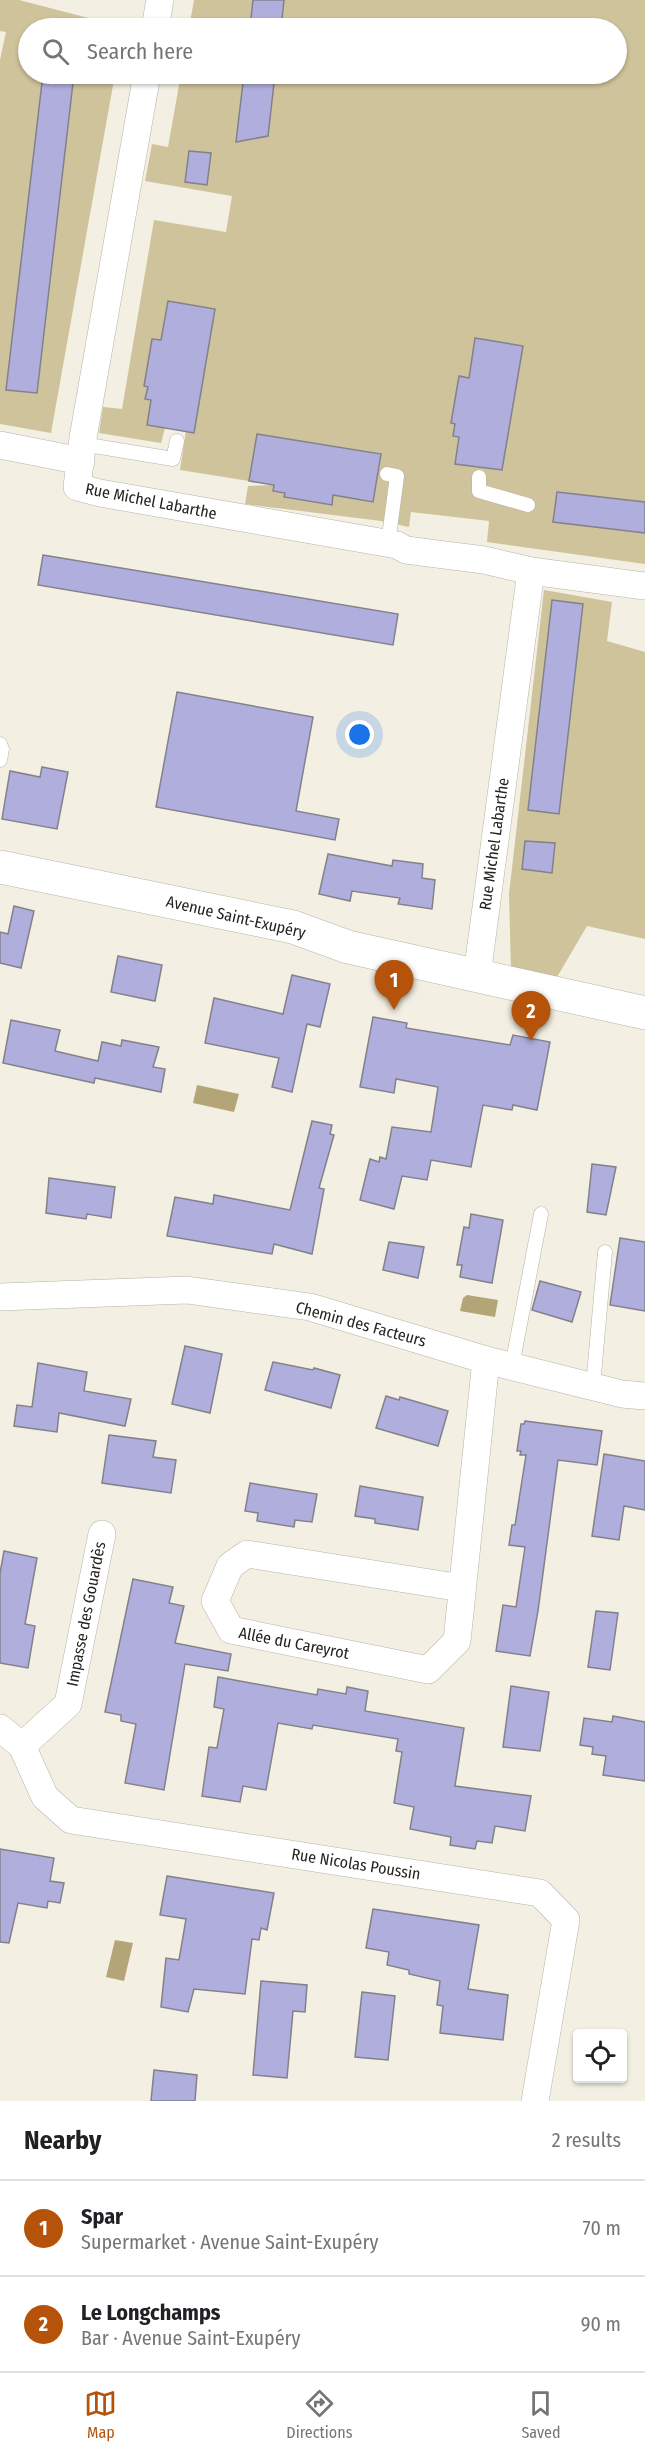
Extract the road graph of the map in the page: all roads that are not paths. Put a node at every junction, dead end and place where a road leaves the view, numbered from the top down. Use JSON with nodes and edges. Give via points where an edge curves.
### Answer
{"nodes":[{"id":1,"x":160,"y":0,"type":"edge"},
{"id":2,"x":157,"y":18,"type":"edge"},
{"id":3,"x":145,"y":84,"type":"edge"},
{"id":4,"x":177,"y":441,"type":"dead end"},
{"id":5,"x":0,"y":445,"type":"edge"},
{"id":6,"x":82,"y":453,"type":"junction"},
{"id":7,"x":387,"y":474,"type":"dead end"},
{"id":8,"x":479,"y":477,"type":"dead end"},
{"id":9,"x":528,"y":505,"type":"dead end"},
{"id":10,"x":388,"y":544,"type":"junction"},
{"id":11,"x":531,"y":570,"type":"junction"},
{"id":12,"x":645,"y":586,"type":"edge"},
{"id":13,"x":0,"y":744,"type":"edge"},
{"id":14,"x":0,"y":760,"type":"edge"},
{"id":15,"x":0,"y":867,"type":"edge"},
{"id":16,"x":477,"y":975,"type":"junction"},
{"id":17,"x":645,"y":1013,"type":"edge"},
{"id":18,"x":541,"y":1214,"type":"dead end"},
{"id":19,"x":604,"y":1252,"type":"dead end"},
{"id":20,"x":0,"y":1297,"type":"edge"},
{"id":21,"x":486,"y":1360,"type":"junction"},
{"id":22,"x":513,"y":1366,"type":"junction"},
{"id":23,"x":593,"y":1386,"type":"junction"},
{"id":24,"x":645,"y":1396,"type":"edge"},
{"id":25,"x":102,"y":1534,"type":"dead end"},
{"id":26,"x":462,"y":1588,"type":"junction"},
{"id":27,"x":0,"y":1728,"type":"edge"},
{"id":28,"x":22,"y":1746,"type":"junction"},
{"id":29,"x":535,"y":2101,"type":"edge"}],
"edges":[{"from":1,"to":2,"type":"street"},
{"from":3,"to":6,"type":"street","name":"Rue Michel Labarthe"},
{"from":4,"to":6,"type":"lane","via":[[173,459]]},
{"from":5,"to":6,"type":"street"},
{"from":6,"to":10,"type":"street","name":"Rue Michel Labarthe","via":[[77,487],[100,494]]},
{"from":7,"to":10,"type":"lane","via":[[397,476]]},
{"from":8,"to":9,"type":"lane","via":[[478,491]]},
{"from":10,"to":11,"type":"street","name":"Rue Michel Labarthe"},
{"from":11,"to":12,"type":"street","name":"Rue Michel Labarthe"},
{"from":11,"to":16,"type":"street","name":"Rue Michel Labarthe"},
{"from":13,"to":14,"type":"lane"},
{"from":15,"to":16,"type":"main road","name":"Avenue Saint-Exupéry","via":[[293,927],[348,947]]},
{"from":16,"to":17,"type":"main road","name":"Avenue Saint-Exupéry"},
{"from":18,"to":22,"type":"lane"},
{"from":19,"to":23,"type":"lane"},
{"from":20,"to":21,"type":"street","name":"Chemin des Facteurs","via":[[187,1290],[310,1307]]},
{"from":21,"to":22,"type":"street","name":"Chemin des Facteurs"},
{"from":21,"to":26,"type":"street","name":"Allée du Careyrot"},
{"from":22,"to":23,"type":"street","name":"Chemin des Facteurs"},
{"from":23,"to":24,"type":"street","name":"Chemin des Facteurs"},
{"from":25,"to":28,"type":"street","name":"Impasse des Gouardès","via":[[68,1704]]},
{"from":26,"to":26,"type":"street","name":"Allée du Careyrot","via":[[457,1641],[428,1670],[231,1630],[215,1601],[230,1566],[247,1554]]},
{"from":27,"to":28,"type":"street","name":"Rue Nicolas Poussin"},
{"from":28,"to":29,"type":"street","name":"Rue Nicolas Poussin","via":[[45,1797],[71,1820],[540,1893],[566,1920]]}]}
